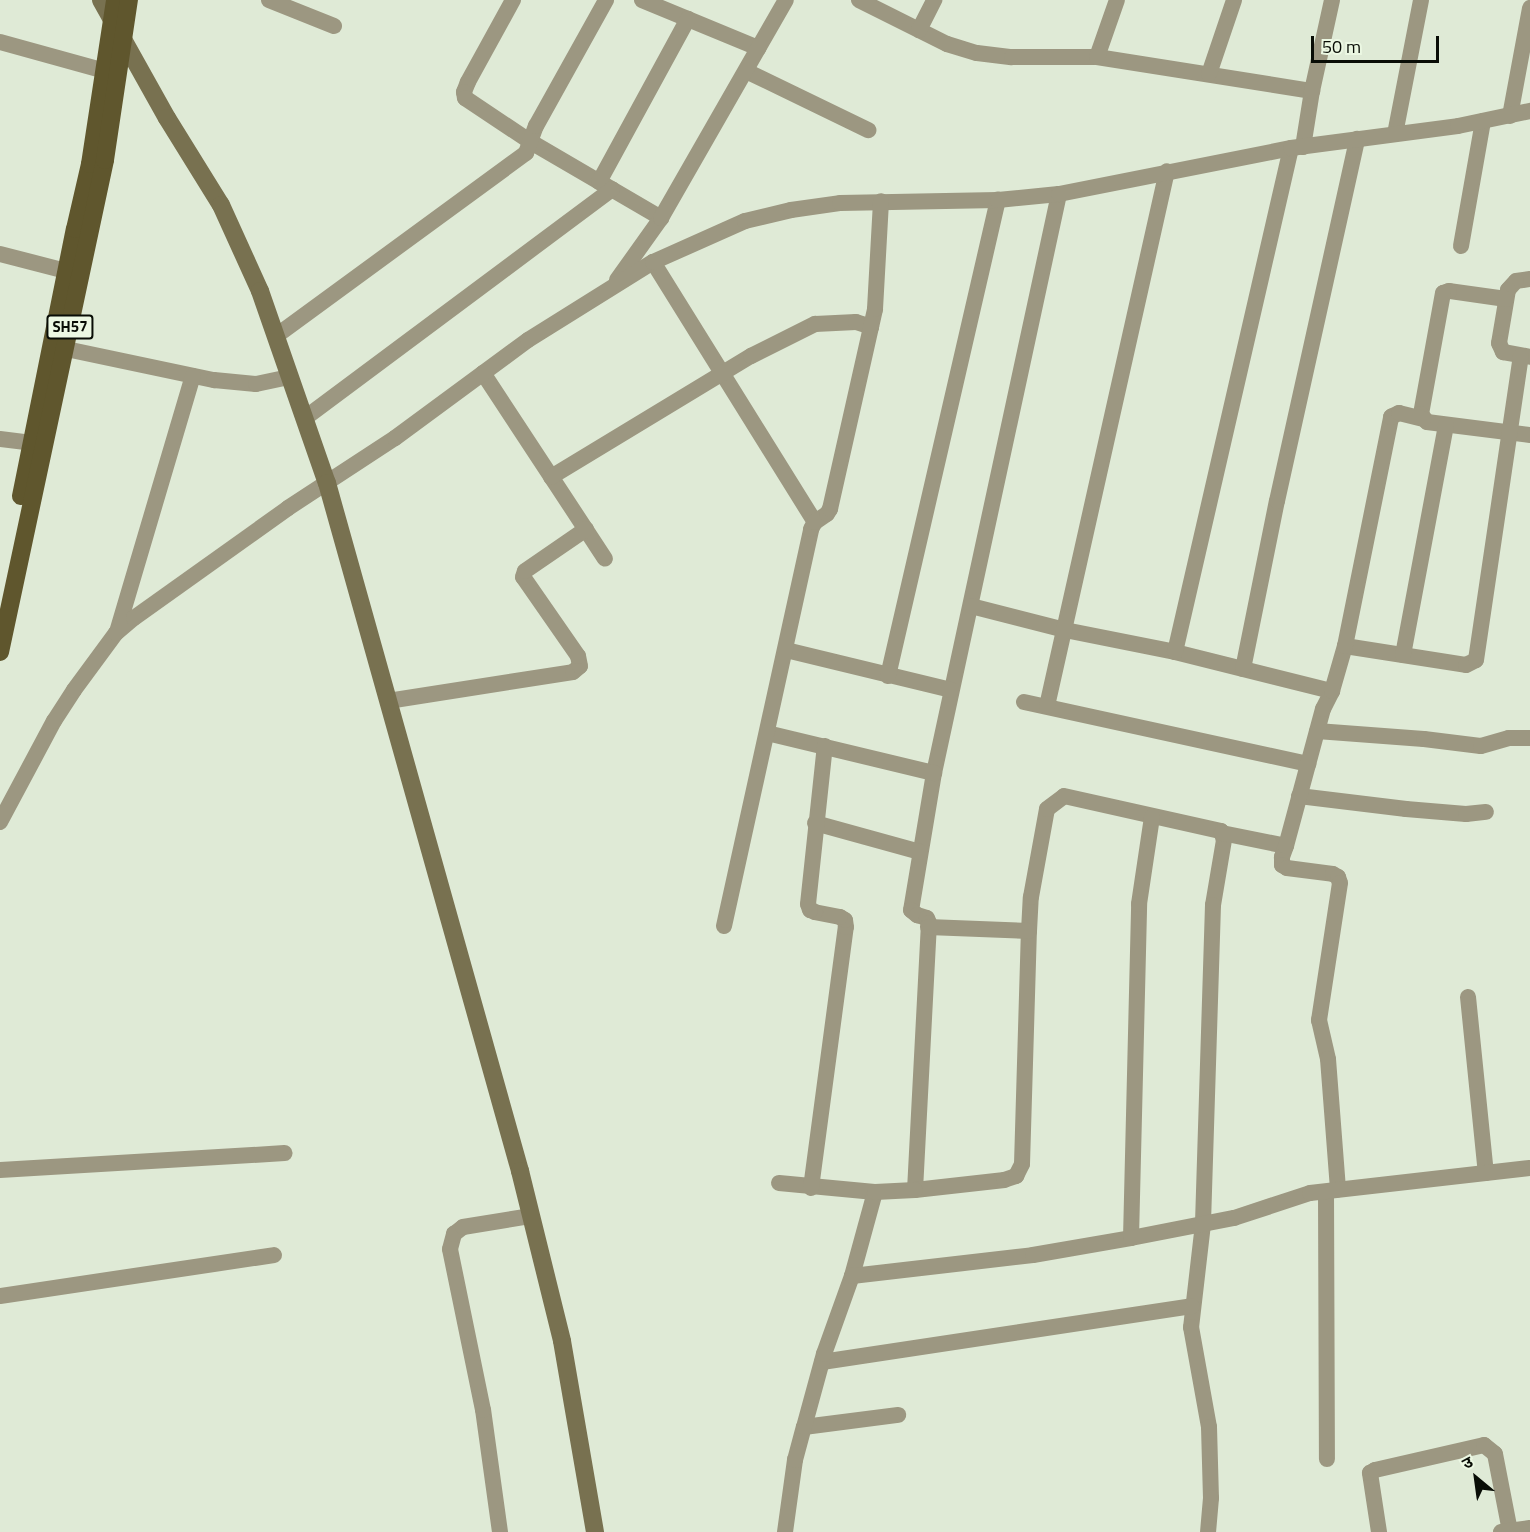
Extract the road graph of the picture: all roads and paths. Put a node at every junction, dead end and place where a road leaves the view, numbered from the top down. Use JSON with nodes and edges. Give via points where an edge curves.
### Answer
{"nodes":[{"id":1,"x":101,"y":0,"type":"edge"},
{"id":2,"x":116,"y":0,"type":"edge"},
{"id":3,"x":129,"y":0,"type":"edge"},
{"id":4,"x":269,"y":0,"type":"edge"},
{"id":5,"x":513,"y":0,"type":"edge"},
{"id":6,"x":606,"y":0,"type":"edge"},
{"id":7,"x":642,"y":0,"type":"edge"},
{"id":8,"x":786,"y":0,"type":"edge"},
{"id":9,"x":859,"y":0,"type":"edge"},
{"id":10,"x":934,"y":0,"type":"edge"},
{"id":11,"x":1117,"y":0,"type":"edge"},
{"id":12,"x":1234,"y":0,"type":"edge"},
{"id":13,"x":1332,"y":0,"type":"edge"},
{"id":14,"x":1421,"y":0,"type":"edge"},
{"id":15,"x":1530,"y":8,"type":"edge"},
{"id":16,"x":688,"y":19,"type":"junction"},
{"id":17,"x":114,"y":20,"type":"junction"},
{"id":18,"x":334,"y":26,"type":"dead end"},
{"id":19,"x":919,"y":30,"type":"junction"},
{"id":20,"x":125,"y":39,"type":"junction"},
{"id":21,"x":0,"y":42,"type":"edge"},
{"id":22,"x":758,"y":48,"type":"junction"},
{"id":23,"x":1097,"y":57,"type":"junction"},
{"id":24,"x":105,"y":71,"type":"junction"},
{"id":25,"x":746,"y":71,"type":"junction"},
{"id":26,"x":1209,"y":74,"type":"junction"},
{"id":27,"x":1312,"y":91,"type":"junction"},
{"id":28,"x":1530,"y":111,"type":"edge"},
{"id":29,"x":1510,"y":116,"type":"junction"},
{"id":30,"x":1483,"y":121,"type":"junction"},
{"id":31,"x":868,"y":130,"type":"dead end"},
{"id":32,"x":1395,"y":134,"type":"junction"},
{"id":33,"x":1357,"y":140,"type":"junction"},
{"id":34,"x":531,"y":142,"type":"junction"},
{"id":35,"x":1297,"y":147,"type":"junction"},
{"id":36,"x":1167,"y":171,"type":"junction"},
{"id":37,"x":605,"y":185,"type":"junction"},
{"id":38,"x":1059,"y":194,"type":"junction"},
{"id":39,"x":998,"y":200,"type":"junction"},
{"id":40,"x":881,"y":201,"type":"junction"},
{"id":41,"x":661,"y":218,"type":"junction"},
{"id":42,"x":1461,"y":246,"type":"dead end"},
{"id":43,"x":0,"y":254,"type":"edge"},
{"id":44,"x":653,"y":262,"type":"junction"},
{"id":45,"x":66,"y":271,"type":"junction"},
{"id":46,"x":1530,"y":279,"type":"edge"},
{"id":47,"x":613,"y":286,"type":"junction"},
{"id":48,"x":1506,"y":300,"type":"junction"},
{"id":49,"x":871,"y":327,"type":"junction"},
{"id":50,"x":276,"y":336,"type":"junction"},
{"id":51,"x":58,"y":348,"type":"junction"},
{"id":52,"x":1525,"y":357,"type":"edge"},
{"id":53,"x":483,"y":374,"type":"junction"},
{"id":54,"x":721,"y":374,"type":"junction"},
{"id":55,"x":193,"y":376,"type":"junction"},
{"id":56,"x":290,"y":377,"type":"junction"},
{"id":57,"x":305,"y":418,"type":"junction"},
{"id":58,"x":1423,"y":419,"type":"junction"},
{"id":59,"x":1446,"y":425,"type":"junction"},
{"id":60,"x":1510,"y":433,"type":"junction"},
{"id":61,"x":1530,"y":435,"type":"edge"},
{"id":62,"x":0,"y":439,"type":"edge"},
{"id":63,"x":32,"y":442,"type":"junction"},
{"id":64,"x":551,"y":477,"type":"junction"},
{"id":65,"x":327,"y":483,"type":"junction"},
{"id":66,"x":815,"y":522,"type":"junction"},
{"id":67,"x":585,"y":529,"type":"junction"},
{"id":68,"x":15,"y":557,"type":"junction"},
{"id":69,"x":605,"y":559,"type":"dead end"},
{"id":70,"x":0,"y":598,"type":"edge"},
{"id":71,"x":971,"y":606,"type":"junction"},
{"id":72,"x":1065,"y":630,"type":"junction"},
{"id":73,"x":116,"y":633,"type":"junction"},
{"id":74,"x":1345,"y":646,"type":"junction"},
{"id":75,"x":786,"y":650,"type":"junction"},
{"id":76,"x":0,"y":652,"type":"edge"},
{"id":77,"x":1174,"y":652,"type":"junction"},
{"id":78,"x":1403,"y":655,"type":"junction"},
{"id":79,"x":1244,"y":669,"type":"junction"},
{"id":80,"x":888,"y":676,"type":"junction"},
{"id":81,"x":951,"y":690,"type":"junction"},
{"id":82,"x":1332,"y":691,"type":"junction"},
{"id":83,"x":388,"y":702,"type":"junction"},
{"id":84,"x":1024,"y":702,"type":"dead end"},
{"id":85,"x":1047,"y":706,"type":"junction"},
{"id":86,"x":1317,"y":731,"type":"junction"},
{"id":87,"x":767,"y":733,"type":"junction"},
{"id":88,"x":1530,"y":738,"type":"edge"},
{"id":89,"x":825,"y":746,"type":"junction"},
{"id":90,"x":1308,"y":764,"type":"junction"},
{"id":91,"x":934,"y":773,"type":"junction"},
{"id":92,"x":1299,"y":796,"type":"junction"},
{"id":93,"x":1486,"y":812,"type":"dead end"},
{"id":94,"x":1152,"y":817,"type":"junction"},
{"id":95,"x":0,"y":822,"type":"edge"},
{"id":96,"x":816,"y":823,"type":"junction"},
{"id":97,"x":1222,"y":832,"type":"junction"},
{"id":98,"x":1286,"y":846,"type":"junction"},
{"id":99,"x":920,"y":852,"type":"junction"},
{"id":100,"x":724,"y":926,"type":"dead end"},
{"id":101,"x":928,"y":927,"type":"junction"},
{"id":102,"x":1029,"y":932,"type":"junction"},
{"id":103,"x":1468,"y":997,"type":"dead end"},
{"id":104,"x":284,"y":1153,"type":"dead end"},
{"id":105,"x":1530,"y":1168,"type":"edge"},
{"id":106,"x":0,"y":1170,"type":"edge"},
{"id":107,"x":1486,"y":1173,"type":"junction"},
{"id":108,"x":779,"y":1183,"type":"dead end"},
{"id":109,"x":811,"y":1188,"type":"junction"},
{"id":110,"x":915,"y":1190,"type":"junction"},
{"id":111,"x":1332,"y":1191,"type":"junction"},
{"id":112,"x":875,"y":1192,"type":"junction"},
{"id":113,"x":531,"y":1216,"type":"junction"},
{"id":114,"x":1203,"y":1224,"type":"junction"},
{"id":115,"x":1131,"y":1238,"type":"junction"},
{"id":116,"x":274,"y":1255,"type":"dead end"},
{"id":117,"x":852,"y":1276,"type":"junction"},
{"id":118,"x":0,"y":1296,"type":"edge"},
{"id":119,"x":1192,"y":1306,"type":"junction"},
{"id":120,"x":822,"y":1362,"type":"junction"},
{"id":121,"x":898,"y":1414,"type":"dead end"},
{"id":122,"x":804,"y":1427,"type":"junction"},
{"id":123,"x":1327,"y":1459,"type":"dead end"},
{"id":124,"x":1530,"y":1528,"type":"edge"},
{"id":125,"x":1505,"y":1531,"type":"edge"},
{"id":126,"x":500,"y":1532,"type":"edge"},
{"id":127,"x":595,"y":1532,"type":"edge"},
{"id":128,"x":785,"y":1532,"type":"edge"},
{"id":129,"x":1208,"y":1532,"type":"edge"},
{"id":130,"x":1379,"y":1532,"type":"edge"}],
"edges":[{"from":1,"to":17,"type":"street"},
{"from":2,"to":17,"type":"main road","number":"SH57"},
{"from":3,"to":20,"type":"main road","number":"SH57"},
{"from":4,"to":18,"type":"street"},
{"from":5,"to":34,"type":"street","via":[[464,92],[472,104]]},
{"from":6,"to":34,"type":"street","via":[[536,126]]},
{"from":7,"to":16,"type":"street"},
{"from":8,"to":22,"type":"street"},
{"from":9,"to":19,"type":"street"},
{"from":10,"to":19,"type":"street"},
{"from":11,"to":23,"type":"street"},
{"from":12,"to":26,"type":"street"},
{"from":13,"to":27,"type":"street"},
{"from":14,"to":32,"type":"street"},
{"from":15,"to":29,"type":"street"},
{"from":16,"to":22,"type":"street"},
{"from":16,"to":37,"type":"street"},
{"from":17,"to":20,"type":"street"},
{"from":17,"to":24,"type":"main road","number":"SH57"},
{"from":19,"to":23,"type":"street","via":[[977,53]]},
{"from":20,"to":50,"type":"street","via":[[167,118],[221,205]]},
{"from":20,"to":51,"type":"main road","number":"SH57","via":[[105,160]]},
{"from":21,"to":24,"type":"street"},
{"from":22,"to":25,"type":"street"},
{"from":23,"to":26,"type":"street"},
{"from":24,"to":45,"type":"main road","number":"SH57","via":[[90,164]]},
{"from":25,"to":31,"type":"street"},
{"from":25,"to":41,"type":"street"},
{"from":26,"to":27,"type":"street"},
{"from":27,"to":35,"type":"street"},
{"from":28,"to":29,"type":"street"},
{"from":29,"to":30,"type":"street"},
{"from":30,"to":32,"type":"street"},
{"from":30,"to":42,"type":"street"},
{"from":32,"to":33,"type":"street"},
{"from":33,"to":35,"type":"street"},
{"from":33,"to":79,"type":"street"},
{"from":34,"to":37,"type":"street"},
{"from":34,"to":50,"type":"street","via":[[517,161]]},
{"from":35,"to":36,"type":"street"},
{"from":35,"to":77,"type":"street"},
{"from":36,"to":38,"type":"street"},
{"from":36,"to":72,"type":"street"},
{"from":37,"to":41,"type":"street"},
{"from":37,"to":57,"type":"street"},
{"from":38,"to":39,"type":"street"},
{"from":38,"to":71,"type":"street"},
{"from":39,"to":40,"type":"street"},
{"from":39,"to":80,"type":"street"},
{"from":40,"to":44,"type":"street","via":[[840,203],[745,221]]},
{"from":40,"to":49,"type":"street"},
{"from":41,"to":47,"type":"street"},
{"from":43,"to":45,"type":"street"},
{"from":44,"to":47,"type":"street"},
{"from":44,"to":54,"type":"street"},
{"from":45,"to":51,"type":"main road","number":"SH57"},
{"from":46,"to":48,"type":"street","via":[[1516,281]]},
{"from":47,"to":53,"type":"street"},
{"from":48,"to":52,"type":"street","via":[[1499,343],[1503,352]]},
{"from":48,"to":58,"type":"street","via":[[1443,293]]},
{"from":49,"to":54,"type":"street","via":[[856,322],[814,324]]},
{"from":49,"to":66,"type":"street","via":[[830,509]]},
{"from":50,"to":56,"type":"street"},
{"from":51,"to":55,"type":"street"},
{"from":51,"to":63,"type":"main road","number":"SH57"},
{"from":51,"to":68,"type":"main road","number":"SH57"},
{"from":52,"to":60,"type":"street"},
{"from":53,"to":64,"type":"street"},
{"from":53,"to":65,"type":"street"},
{"from":54,"to":64,"type":"street"},
{"from":54,"to":66,"type":"street"},
{"from":55,"to":56,"type":"street","via":[[256,384]]},
{"from":55,"to":73,"type":"street"},
{"from":56,"to":57,"type":"street"},
{"from":57,"to":65,"type":"street"},
{"from":58,"to":59,"type":"street"},
{"from":58,"to":74,"type":"street","via":[[1399,413],[1391,417]]},
{"from":59,"to":60,"type":"street"},
{"from":59,"to":78,"type":"street"},
{"from":60,"to":61,"type":"street"},
{"from":60,"to":78,"type":"street","via":[[1476,660],[1466,665]]},
{"from":62,"to":63,"type":"street"},
{"from":63,"to":68,"type":"main road","number":"SH57"},
{"from":64,"to":67,"type":"street"},
{"from":65,"to":73,"type":"street","via":[[158,598]]},
{"from":65,"to":83,"type":"street"},
{"from":66,"to":75,"type":"street"},
{"from":67,"to":69,"type":"street"},
{"from":67,"to":83,"type":"street","via":[[525,571],[523,577],[578,656],[580,666],[573,672]]},
{"from":68,"to":70,"type":"main road","number":"SH57"},
{"from":68,"to":76,"type":"main road","number":"SH57"},
{"from":71,"to":72,"type":"street"},
{"from":71,"to":81,"type":"street"},
{"from":72,"to":77,"type":"street"},
{"from":72,"to":85,"type":"street"},
{"from":73,"to":95,"type":"street","via":[[54,720]]},
{"from":74,"to":78,"type":"street"},
{"from":74,"to":82,"type":"street"},
{"from":75,"to":80,"type":"street"},
{"from":75,"to":87,"type":"street"},
{"from":77,"to":79,"type":"street"},
{"from":79,"to":82,"type":"street"},
{"from":80,"to":81,"type":"street"},
{"from":81,"to":91,"type":"street"},
{"from":82,"to":86,"type":"street"},
{"from":83,"to":113,"type":"street"},
{"from":84,"to":85,"type":"street"},
{"from":85,"to":90,"type":"street"},
{"from":86,"to":88,"type":"street","via":[[1480,746],[1509,738]]},
{"from":86,"to":90,"type":"street"},
{"from":87,"to":89,"type":"street"},
{"from":87,"to":100,"type":"street"},
{"from":89,"to":91,"type":"street"},
{"from":89,"to":96,"type":"street"},
{"from":90,"to":92,"type":"street"},
{"from":91,"to":99,"type":"street"},
{"from":92,"to":93,"type":"street","via":[[1430,811]]},
{"from":92,"to":98,"type":"street"},
{"from":94,"to":97,"type":"street"},
{"from":94,"to":102,"type":"street","via":[[1064,796],[1053,802],[1047,809],[1038,851]]},
{"from":94,"to":115,"type":"street","via":[[1139,904]]},
{"from":96,"to":99,"type":"street"},
{"from":96,"to":109,"type":"street","via":[[808,904],[815,912],[840,916],[846,927]]},
{"from":97,"to":98,"type":"street"},
{"from":97,"to":114,"type":"street","via":[[1213,905]]},
{"from":98,"to":111,"type":"street","via":[[1282,865],[1333,874],[1340,883],[1319,1020],[1328,1059]]},
{"from":99,"to":101,"type":"street","via":[[911,909],[927,918]]},
{"from":101,"to":102,"type":"street"},
{"from":101,"to":110,"type":"street"},
{"from":102,"to":110,"type":"street","via":[[1022,1164],[1016,1176],[1004,1180]]},
{"from":103,"to":107,"type":"street"},
{"from":104,"to":106,"type":"street"},
{"from":105,"to":107,"type":"street"},
{"from":107,"to":111,"type":"street"},
{"from":108,"to":109,"type":"street"},
{"from":109,"to":112,"type":"street"},
{"from":110,"to":112,"type":"street"},
{"from":111,"to":114,"type":"street","via":[[1310,1193]]},
{"from":111,"to":123,"type":"street"},
{"from":112,"to":117,"type":"street"},
{"from":113,"to":126,"type":"street","via":[[463,1227],[454,1234],[450,1249],[483,1410]]},
{"from":113,"to":127,"type":"street","via":[[562,1341]]},
{"from":114,"to":115,"type":"street"},
{"from":114,"to":119,"type":"street"},
{"from":115,"to":117,"type":"street","via":[[1033,1255]]},
{"from":116,"to":118,"type":"street"},
{"from":117,"to":120,"type":"street"},
{"from":119,"to":120,"type":"street"},
{"from":119,"to":129,"type":"street","via":[[1191,1327],[1209,1427]]},
{"from":120,"to":122,"type":"street"},
{"from":121,"to":122,"type":"street"},
{"from":122,"to":128,"type":"street"},
{"from":124,"to":125,"type":"street"},
{"from":125,"to":130,"type":"street","via":[[1495,1454],[1484,1445],[1370,1473]]}]}
